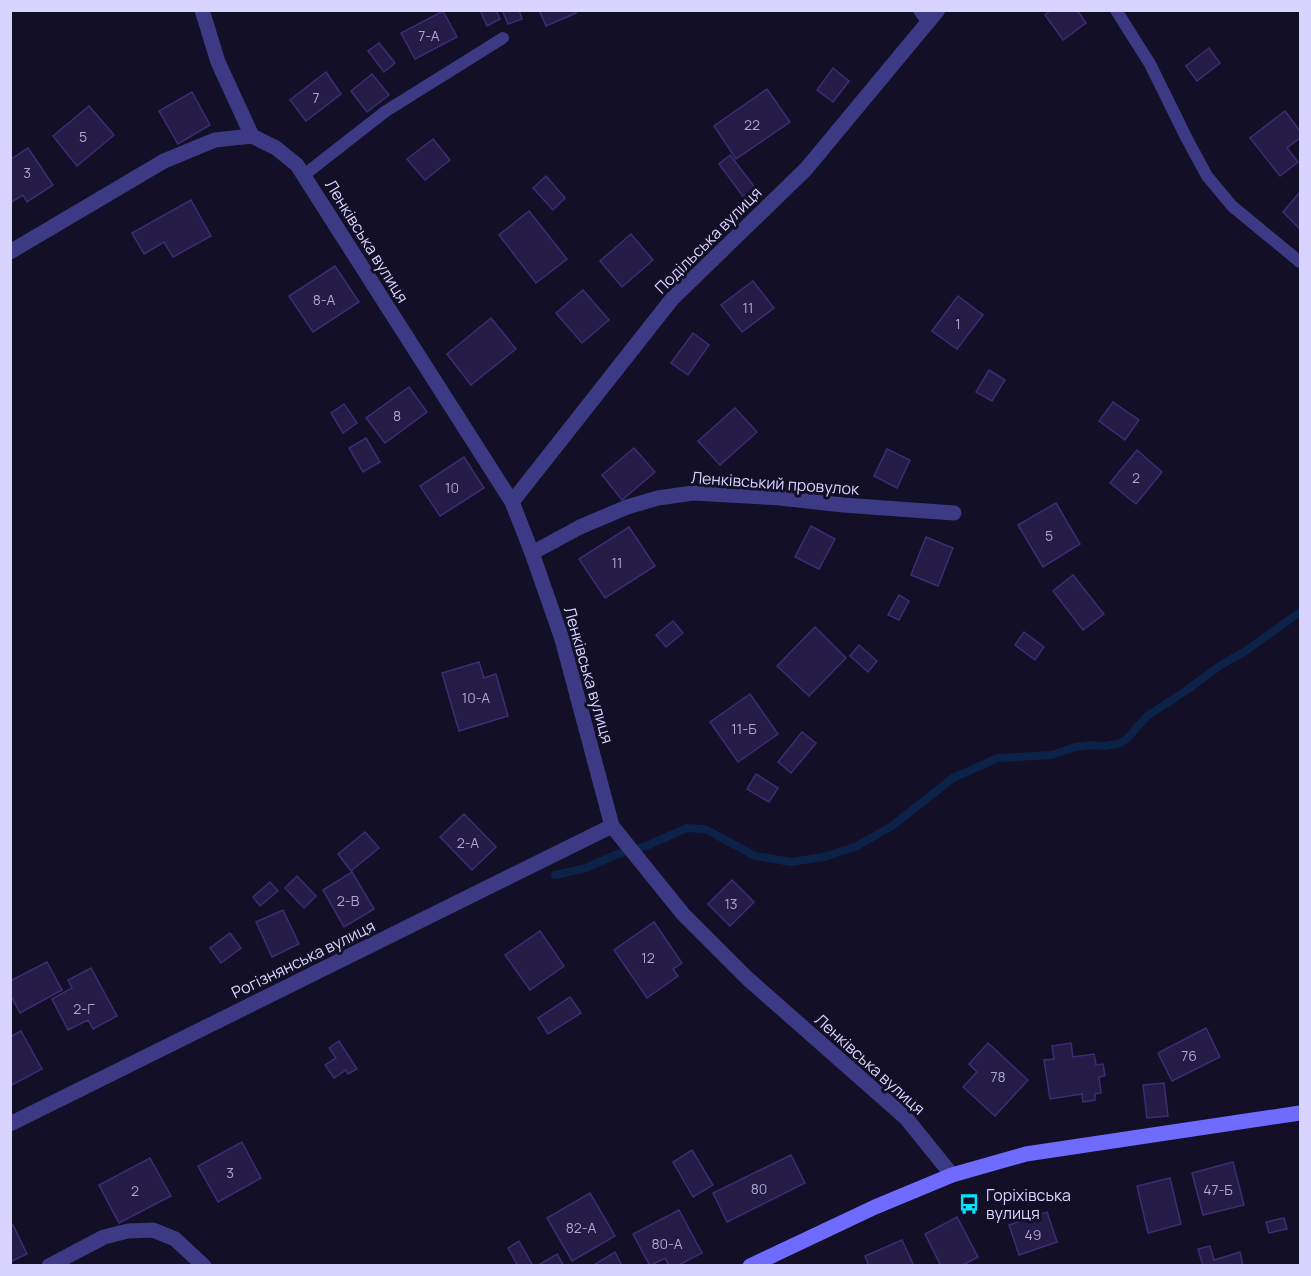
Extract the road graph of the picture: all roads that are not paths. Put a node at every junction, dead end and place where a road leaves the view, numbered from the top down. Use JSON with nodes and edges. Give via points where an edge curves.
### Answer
{"nodes":[{"id":1,"x":202,"y":10,"type":"edge"},
{"id":2,"x":938,"y":10,"type":"edge"},
{"id":3,"x":1116,"y":10,"type":"edge"},
{"id":4,"x":923,"y":17,"type":"edge"},
{"id":5,"x":503,"y":38,"type":"dead end"},
{"id":6,"x":252,"y":136,"type":"junction"},
{"id":7,"x":304,"y":175,"type":"junction"},
{"id":8,"x":10,"y":252,"type":"edge"},
{"id":9,"x":1300,"y":262,"type":"edge"},
{"id":10,"x":512,"y":502,"type":"junction"},
{"id":11,"x":954,"y":513,"type":"dead end"},
{"id":12,"x":532,"y":553,"type":"junction"},
{"id":13,"x":612,"y":826,"type":"junction"},
{"id":14,"x":1300,"y":1113,"type":"edge"},
{"id":15,"x":10,"y":1124,"type":"edge"},
{"id":16,"x":952,"y":1175,"type":"junction"},
{"id":17,"x":50,"y":1266,"type":"edge"},
{"id":18,"x":204,"y":1266,"type":"edge"},
{"id":19,"x":750,"y":1266,"type":"edge"}],
"edges":[{"from":1,"to":6,"type":"street","via":[[218,62]]},
{"from":2,"to":4,"type":"street","name":"Подільська вулиця"},
{"from":3,"to":9,"type":"lane","via":[[1150,64],[1207,176],[1232,206]]},
{"from":4,"to":10,"type":"street","name":"Подільська вулиця","via":[[806,169],[672,299]]},
{"from":5,"to":7,"type":"lane","via":[[386,111]]},
{"from":6,"to":7,"type":"street","name":"Ленківська вулиця","via":[[276,148]]},
{"from":6,"to":8,"type":"street","via":[[214,140],[164,161]]},
{"from":7,"to":10,"type":"street","name":"Ленківська вулиця"},
{"from":10,"to":12,"type":"street","name":"Ленківська вулиця"},
{"from":11,"to":12,"type":"street","name":"Ленківський провулок","via":[[693,493],[627,507]]},
{"from":12,"to":13,"type":"street","name":"Ленківська вулиця","via":[[562,639]]},
{"from":13,"to":15,"type":"street","name":"Рогізнянська вулиця"},
{"from":13,"to":16,"type":"street","name":"Ленківська вулиця","via":[[683,914],[748,979],[906,1118]]},
{"from":14,"to":16,"type":"street","via":[[1026,1154]]},
{"from":16,"to":19,"type":"street"},
{"from":17,"to":18,"type":"street","via":[[104,1237],[153,1230],[175,1239]]}]}
